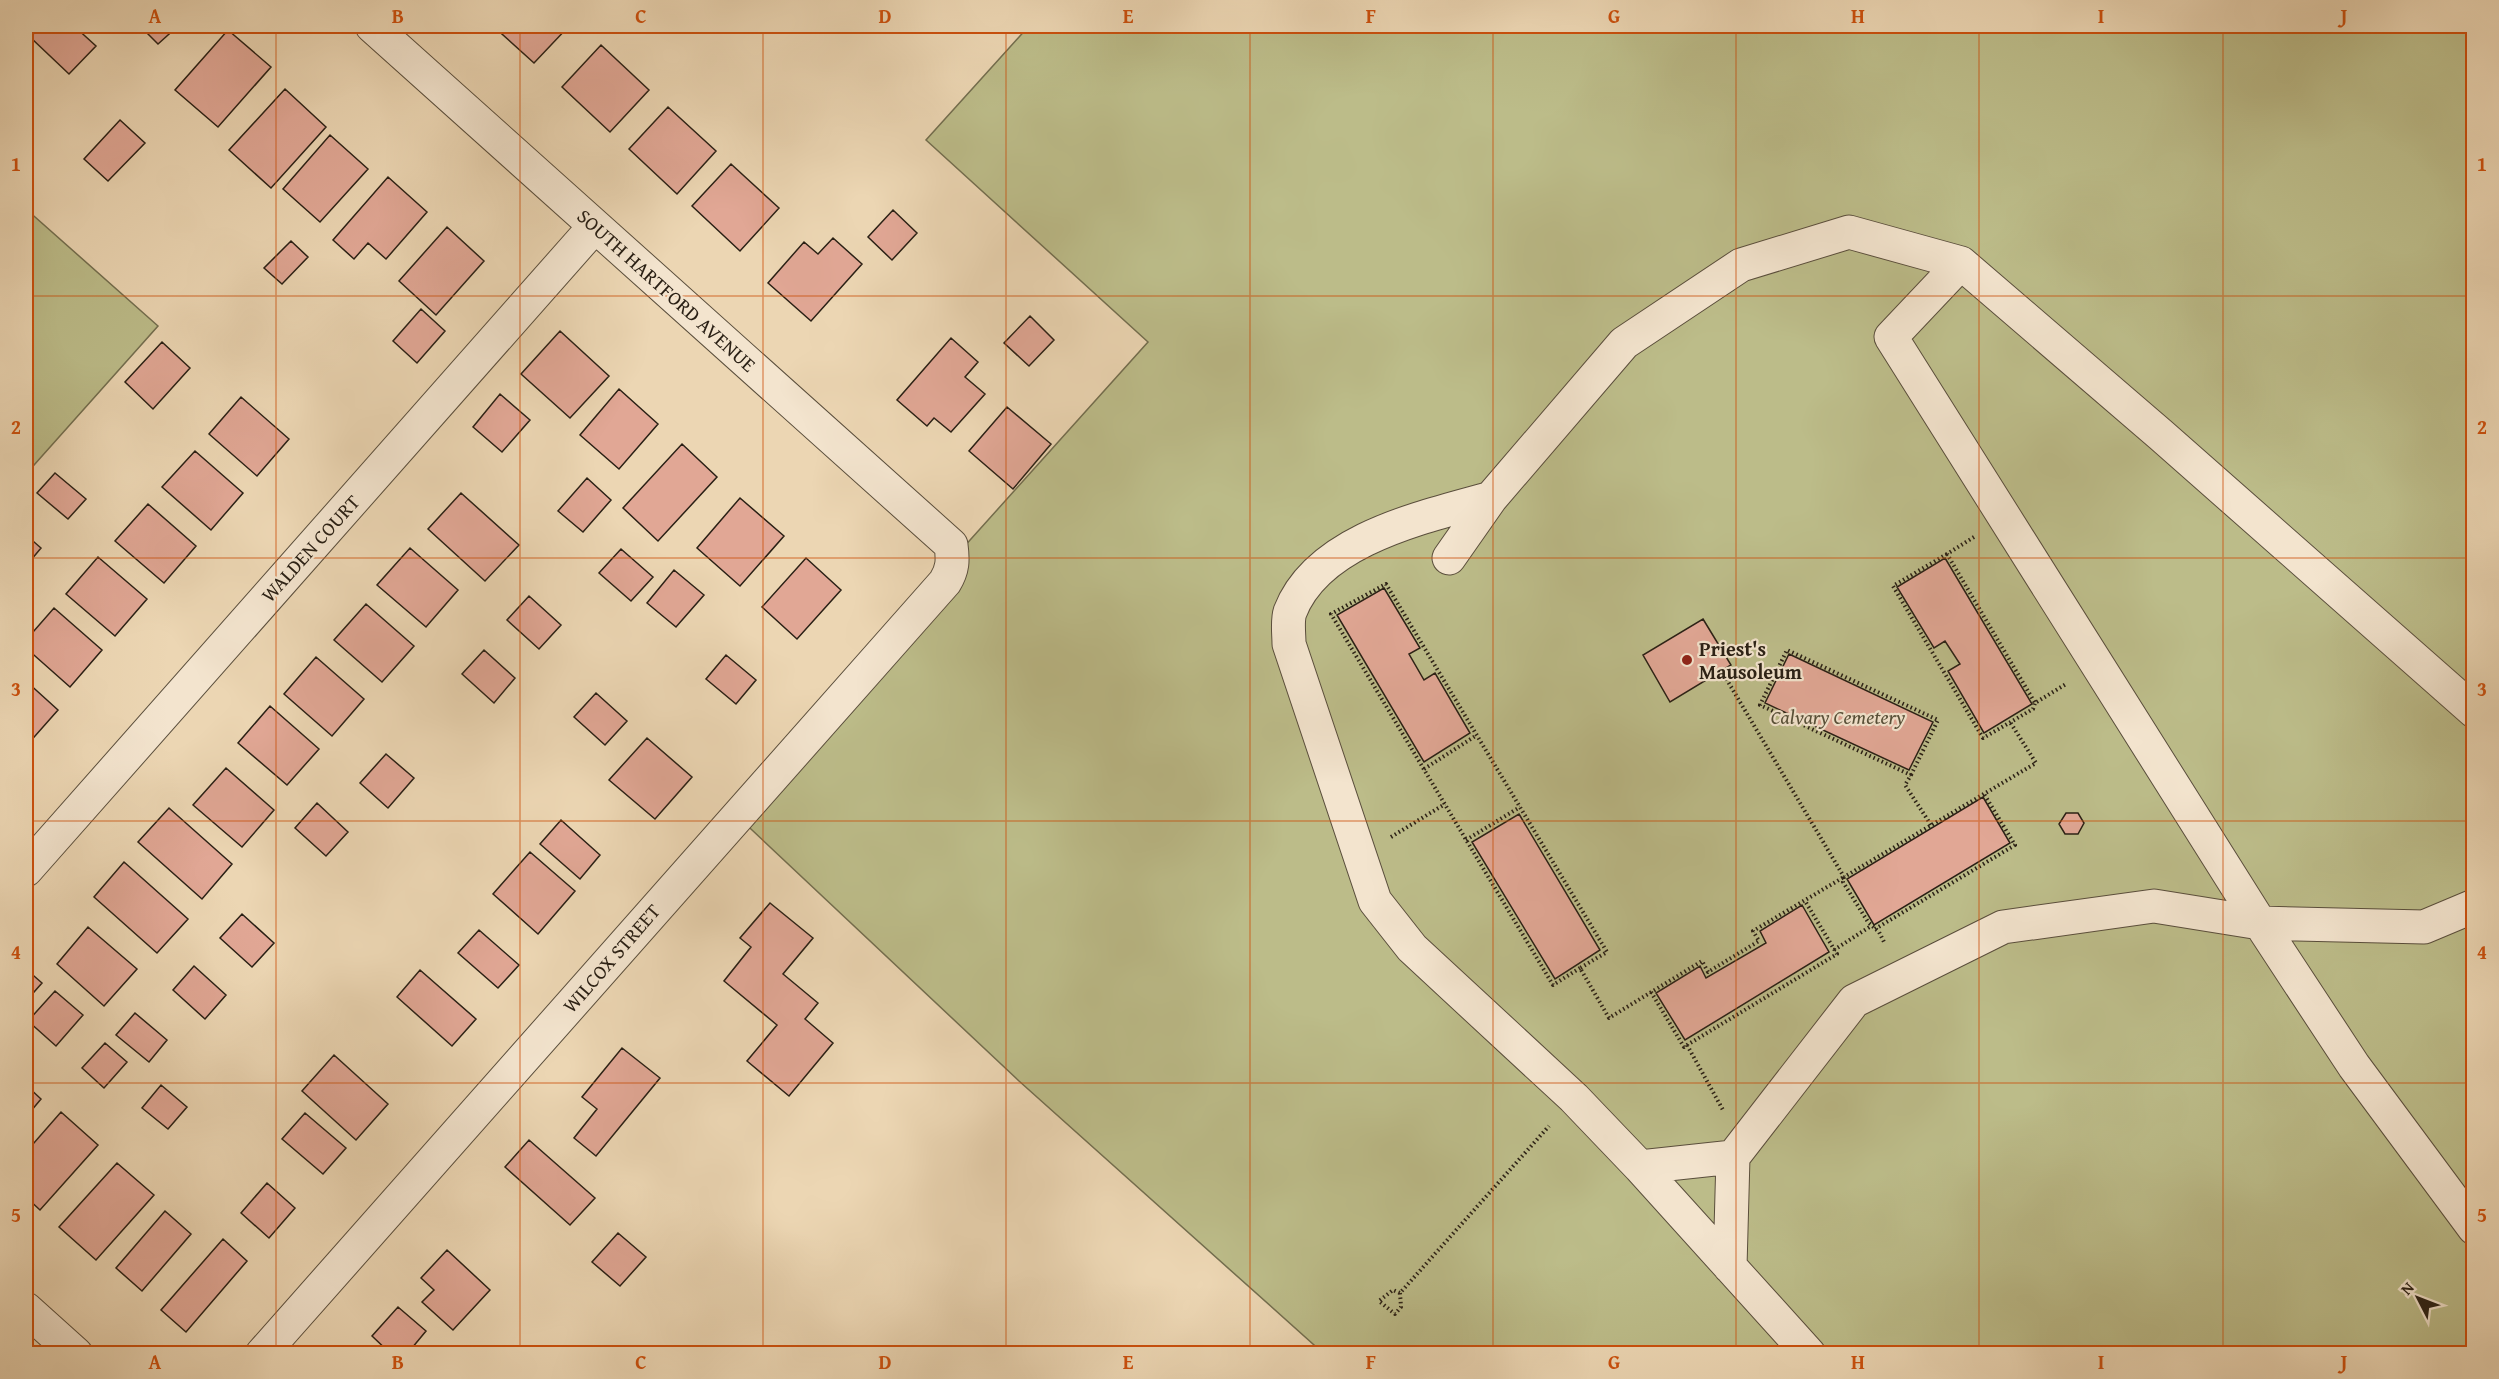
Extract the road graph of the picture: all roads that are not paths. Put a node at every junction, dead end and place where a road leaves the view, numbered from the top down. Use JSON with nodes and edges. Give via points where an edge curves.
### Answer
{"nodes":[{"id":1,"x":372,"y":26,"type":"edge"},
{"id":2,"x":595,"y":226,"type":"junction"},
{"id":3,"x":1961,"y":263,"type":"junction"},
{"id":4,"x":1491,"y":498,"type":"junction"},
{"id":5,"x":1449,"y":558,"type":"dead end"},
{"id":6,"x":953,"y":559,"type":"joint"},
{"id":7,"x":2474,"y":711,"type":"edge"},
{"id":8,"x":26,"y":870,"type":"edge"},
{"id":9,"x":2474,"y":906,"type":"edge"},
{"id":10,"x":2260,"y":923,"type":"junction"},
{"id":11,"x":1738,"y":1150,"type":"junction"},
{"id":12,"x":1640,"y":1167,"type":"junction"},
{"id":13,"x":2474,"y":1228,"type":"edge"},
{"id":14,"x":1730,"y":1267,"type":"junction"},
{"id":15,"x":26,"y":1309,"type":"edge"},
{"id":16,"x":76,"y":1353,"type":"edge"},
{"id":17,"x":262,"y":1353,"type":"edge"},
{"id":18,"x":1809,"y":1353,"type":"edge"}],
"edges":[{"from":1,"to":2,"type":"street","name":"SOUTH HARTFORD AVENUE"},
{"from":2,"to":6,"type":"street","name":"SOUTH HARTFORD AVENUE","via":[[951,545]]},
{"from":2,"to":8,"type":"street","name":"WALDEN COURT"},
{"from":3,"to":4,"type":"street","via":[[1849,232],[1741,265],[1624,343]]},
{"from":3,"to":7,"type":"street"},
{"from":3,"to":10,"type":"street","via":[[1891,337]]},
{"from":4,"to":5,"type":"street"},
{"from":4,"to":12,"type":"street","via":[[1400,524],[1328,561],[1303,589],[1289,614],[1289,644],[1375,901],[1412,948],[1574,1098]]},
{"from":6,"to":17,"type":"street","name":"WILCOX STREET","via":[[945,582]]},
{"from":9,"to":10,"type":"street","via":[[2424,927]]},
{"from":10,"to":11,"type":"street","via":[[2154,906],[2003,927],[1854,1001]]},
{"from":10,"to":13,"type":"street","via":[[2354,1066]]},
{"from":11,"to":12,"type":"street"},
{"from":11,"to":14,"type":"street"},
{"from":12,"to":14,"type":"street"},
{"from":14,"to":18,"type":"street"},
{"from":15,"to":16,"type":"street"}]}
